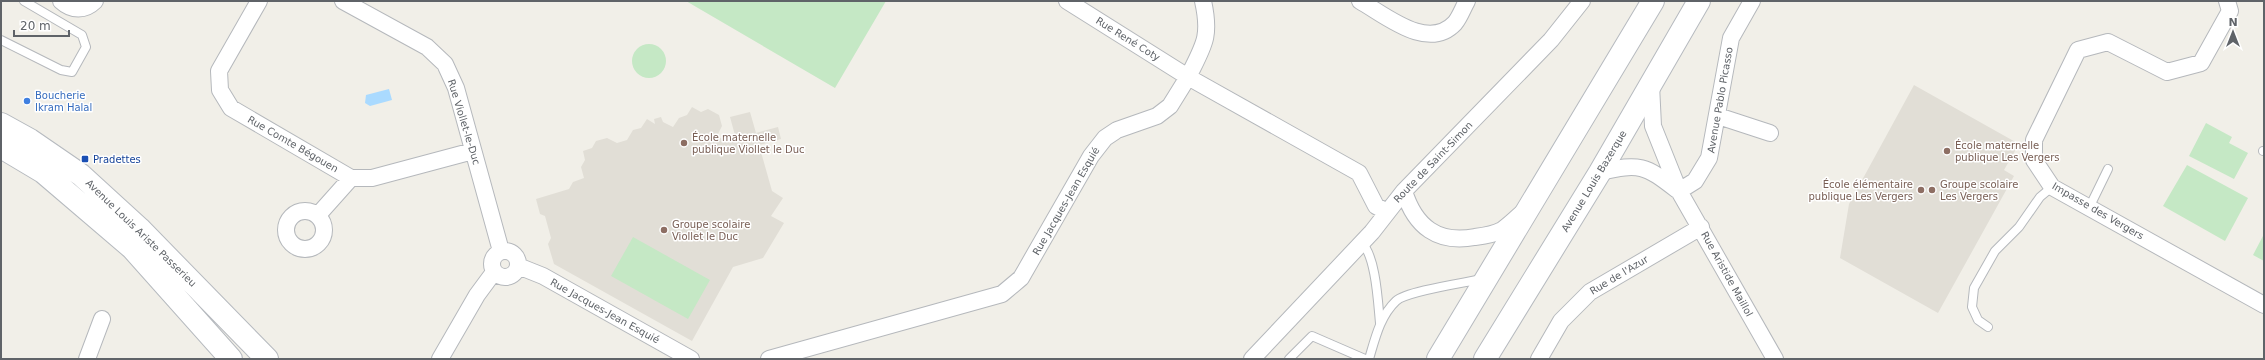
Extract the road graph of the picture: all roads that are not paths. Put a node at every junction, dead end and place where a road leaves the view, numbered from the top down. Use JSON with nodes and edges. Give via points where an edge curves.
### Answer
{"nodes":[{"id":1,"x":24,"y":1,"type":"edge"},
{"id":2,"x":61,"y":1,"type":"edge"},
{"id":3,"x":95,"y":1,"type":"edge"},
{"id":4,"x":259,"y":1,"type":"edge"},
{"id":5,"x":342,"y":1,"type":"edge"},
{"id":6,"x":1067,"y":1,"type":"edge"},
{"id":7,"x":1203,"y":1,"type":"edge"},
{"id":8,"x":1360,"y":1,"type":"edge"},
{"id":9,"x":1467,"y":1,"type":"edge"},
{"id":10,"x":1582,"y":1,"type":"edge"},
{"id":11,"x":1653,"y":1,"type":"edge"},
{"id":12,"x":1700,"y":1,"type":"edge"},
{"id":13,"x":1752,"y":1,"type":"edge"},
{"id":14,"x":2227,"y":1,"type":"edge"},
{"id":15,"x":1,"y":40,"type":"edge"},
{"id":16,"x":1188,"y":77,"type":"junction"},
{"id":17,"x":1651,"y":86,"type":"junction"},
{"id":18,"x":1718,"y":116,"type":"junction"},
{"id":19,"x":1,"y":124,"type":"edge"},
{"id":20,"x":1770,"y":133,"type":"dead end"},
{"id":21,"x":1,"y":147,"type":"edge"},
{"id":22,"x":473,"y":151,"type":"junction"},
{"id":23,"x":2108,"y":169,"type":"dead end"},
{"id":24,"x":1600,"y":172,"type":"junction"},
{"id":25,"x":351,"y":178,"type":"junction"},
{"id":26,"x":2052,"y":187,"type":"junction"},
{"id":27,"x":1404,"y":191,"type":"junction"},
{"id":28,"x":1679,"y":191,"type":"junction"},
{"id":29,"x":1530,"y":207,"type":"junction"},
{"id":30,"x":2089,"y":208,"type":"junction"},
{"id":31,"x":1387,"y":212,"type":"junction"},
{"id":32,"x":318,"y":215,"type":"dead end"},
{"id":33,"x":1701,"y":227,"type":"junction"},
{"id":34,"x":1361,"y":242,"type":"junction"},
{"id":35,"x":502,"y":252,"type":"junction"},
{"id":36,"x":518,"y":266,"type":"junction"},
{"id":37,"x":494,"y":272,"type":"junction"},
{"id":38,"x":1486,"y":278,"type":"junction"},
{"id":39,"x":2264,"y":305,"type":"edge"},
{"id":40,"x":102,"y":319,"type":"dead end"},
{"id":41,"x":1380,"y":323,"type":"junction"},
{"id":42,"x":1988,"y":327,"type":"dead end"},
{"id":43,"x":87,"y":359,"type":"edge"},
{"id":44,"x":231,"y":359,"type":"edge"},
{"id":45,"x":267,"y":359,"type":"edge"},
{"id":46,"x":440,"y":359,"type":"edge"},
{"id":47,"x":691,"y":359,"type":"edge"},
{"id":48,"x":769,"y":359,"type":"edge"},
{"id":49,"x":1252,"y":359,"type":"edge"},
{"id":50,"x":1289,"y":359,"type":"edge"},
{"id":51,"x":1364,"y":359,"type":"edge"},
{"id":52,"x":1369,"y":359,"type":"edge"},
{"id":53,"x":1438,"y":359,"type":"edge"},
{"id":54,"x":1485,"y":359,"type":"edge"},
{"id":55,"x":1539,"y":359,"type":"edge"},
{"id":56,"x":1775,"y":359,"type":"edge"}],
"edges":[{"from":1,"to":15,"type":"lane","via":[[82,35],[86,47],[72,72],[61,70]]},
{"from":2,"to":3,"type":"street","via":[[72,8],[84,9]]},
{"from":4,"to":25,"type":"street","name":"Rue Comte Bégouen","via":[[219,71],[220,90],[231,108]]},
{"from":5,"to":22,"type":"street","name":"Rue Viollet-le-Duc","via":[[427,47],[445,64],[456,88]]},
{"from":6,"to":16,"type":"street","name":"Rue René Coty"},
{"from":7,"to":16,"type":"street","name":"Rue Jacques-Jean Esquié","via":[[1208,25],[1206,39]]},
{"from":8,"to":9,"type":"street","via":[[1412,31],[1426,34],[1442,32],[1455,22]]},
{"from":10,"to":27,"type":"street","name":"Route de Saint-Simon","via":[[1551,40]]},
{"from":11,"to":29,"type":"main road"},
{"from":12,"to":17,"type":"main road","name":"Avenue Louis Bazerque"},
{"from":13,"to":18,"type":"street","name":"Avenue Pablo Picasso","via":[[1731,38]]},
{"from":14,"to":26,"type":"street","name":"Impasse des Vergers","via":[[2230,11],[2201,63],[2166,72],[2108,42],[2078,50],[2034,140],[2034,160]]},
{"from":16,"to":31,"type":"street","via":[[1360,173],[1376,206]]},
{"from":16,"to":48,"type":"street","name":"Rue Jacques-Jean Esquié","via":[[1170,106],[1157,116],[1117,130],[1105,138],[1091,156],[1021,278],[1002,294]]},
{"from":17,"to":24,"type":"main road","name":"Avenue Louis Bazerque"},
{"from":17,"to":28,"type":"street","name":"Rue Aristide Maillol","via":[[1653,126]]},
{"from":18,"to":20,"type":"street"},
{"from":18,"to":28,"type":"street","name":"Avenue Pablo Picasso","via":[[1709,158],[1695,181]]},
{"from":19,"to":45,"type":"main road","name":"Avenue Louis Ariste Passerieu","via":[[30,140],[81,175],[139,228]]},
{"from":21,"to":44,"type":"main road","name":"Avenue Louis Ariste Passerieu","via":[[43,172],[132,248]]},
{"from":22,"to":25,"type":"street","via":[[372,178]]},
{"from":22,"to":35,"type":"street","name":"Rue Viollet-le-Duc"},
{"from":23,"to":30,"type":"lane"},
{"from":24,"to":28,"type":"street","name":"Rue Aristide Maillol","via":[[1635,166],[1653,171]]},
{"from":24,"to":54,"type":"main road","name":"Avenue Louis Bazerque"},
{"from":25,"to":32,"type":"street"},
{"from":26,"to":30,"type":"street","name":"Impasse des Vergers"},
{"from":26,"to":42,"type":"lane","via":[[2040,197],[2019,227],[1995,252],[1974,288],[1972,307],[1978,320]]},
{"from":27,"to":29,"type":"street","via":[[1407,202],[1419,222],[1443,238],[1459,240],[1501,230]]},
{"from":27,"to":31,"type":"street","name":"Route de Saint-Simon"},
{"from":28,"to":33,"type":"street","name":"Rue Aristide Maillol"},
{"from":29,"to":38,"type":"main road"},
{"from":30,"to":39,"type":"street","name":"Impasse des Vergers"},
{"from":31,"to":34,"type":"street","name":"Route de Saint-Simon"},
{"from":33,"to":55,"type":"street","name":"Rue de l'Azur","via":[[1590,292],[1561,321]]},
{"from":33,"to":56,"type":"street","name":"Rue Aristide Maillol"},
{"from":34,"to":41,"type":"lane","via":[[1367,248],[1375,282]]},
{"from":34,"to":49,"type":"street","name":"Route de Saint-Simon"},
{"from":35,"to":36,"type":"street","via":[[514,254]]},
{"from":35,"to":37,"type":"street","via":[[492,260]]},
{"from":36,"to":37,"type":"street","via":[[514,274],[508,277],[502,277]]},
{"from":36,"to":47,"type":"street","name":"Rue Jacques-Jean Esquié","via":[[543,276]]},
{"from":37,"to":46,"type":"street","via":[[477,295]]},
{"from":38,"to":41,"type":"lane","via":[[1418,293],[1396,301]]},
{"from":38,"to":53,"type":"main road"},
{"from":40,"to":43,"type":"street"},
{"from":41,"to":52,"type":"lane"},
{"from":50,"to":51,"type":"lane","via":[[1312,336]]}]}
